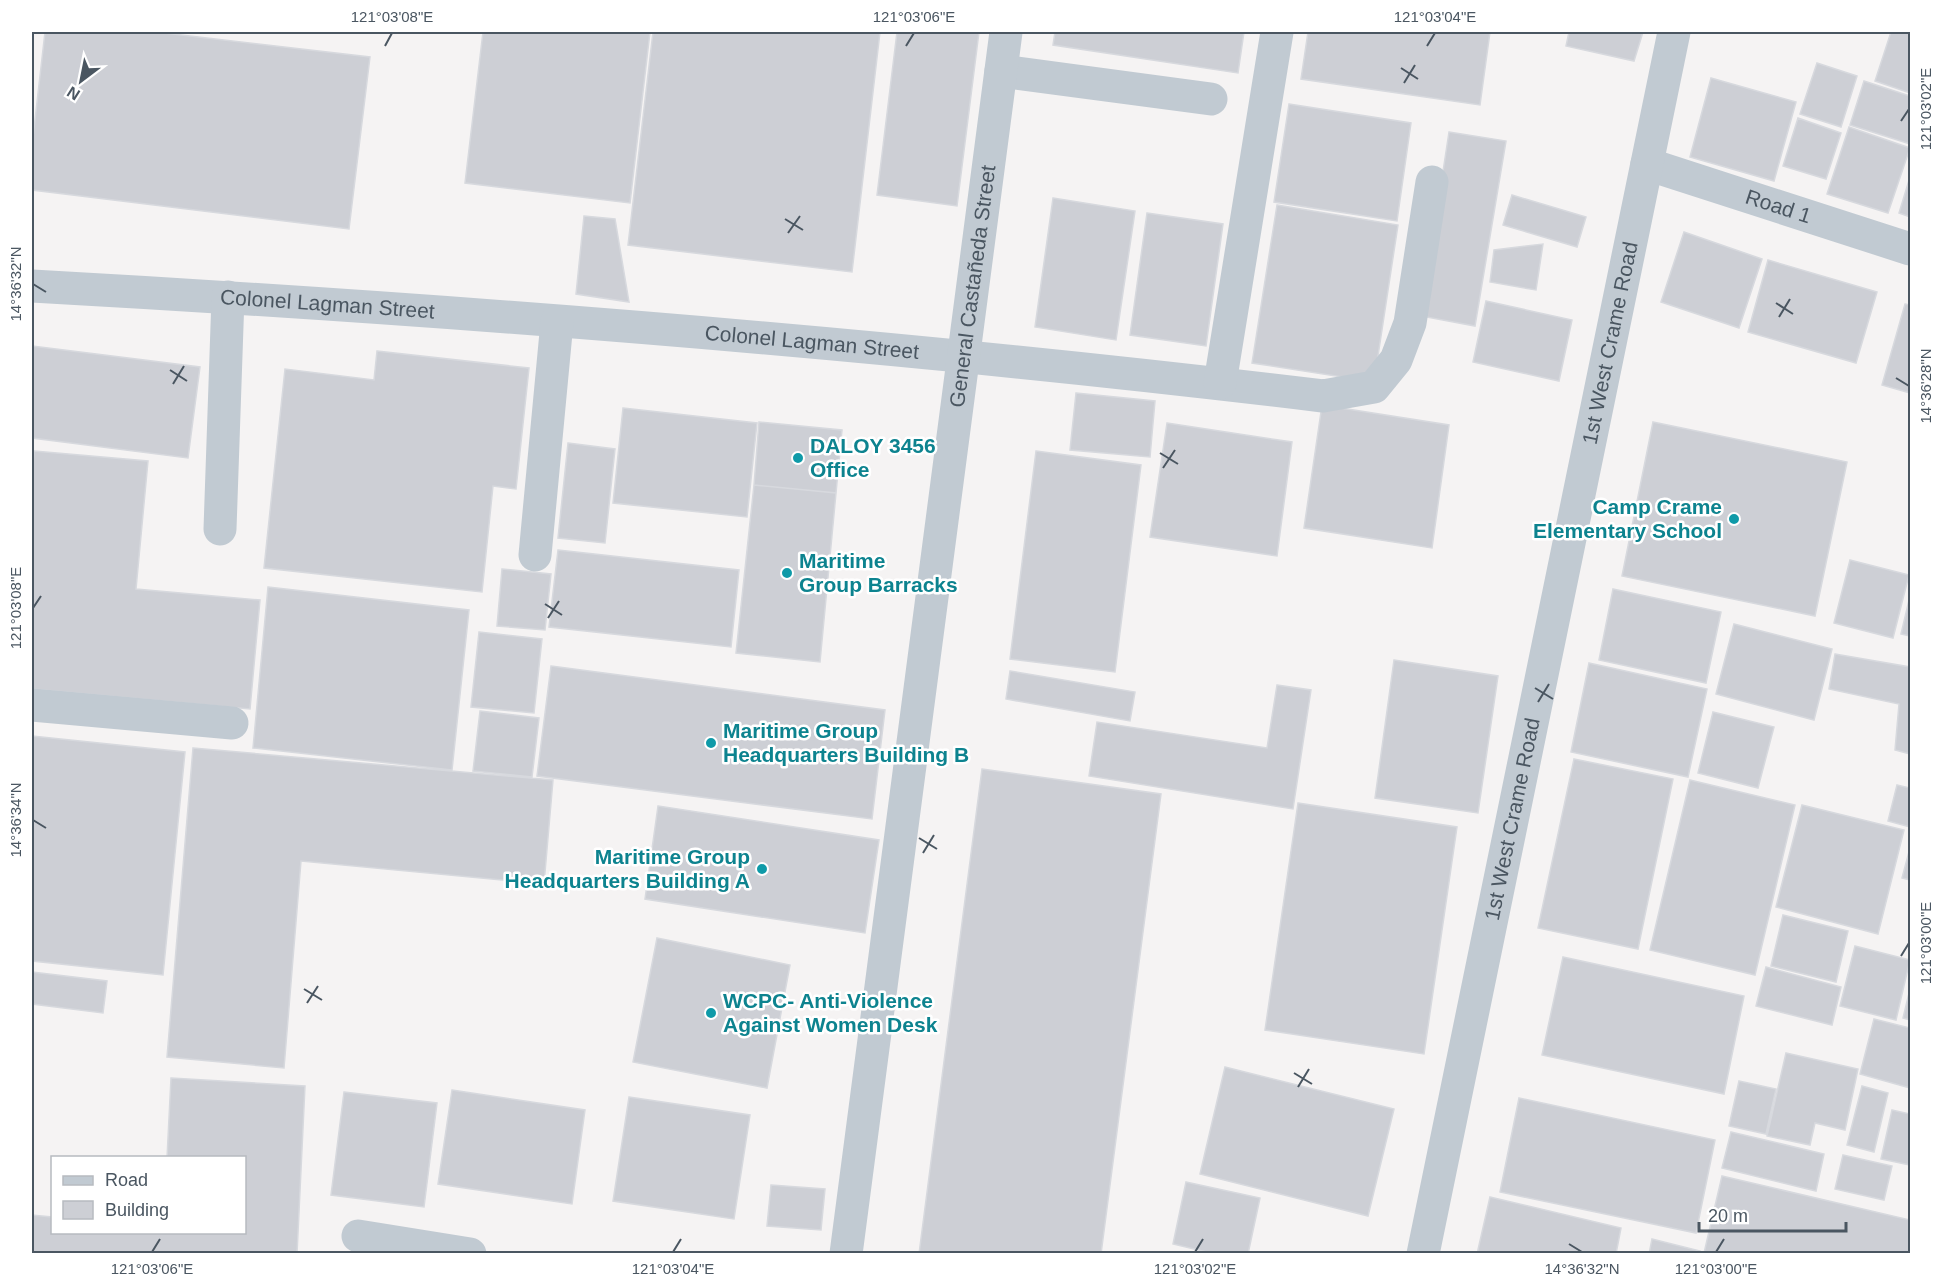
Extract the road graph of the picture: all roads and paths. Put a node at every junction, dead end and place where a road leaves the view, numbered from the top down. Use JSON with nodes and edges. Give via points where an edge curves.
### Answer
{"nodes":[{"id":1,"x":1006,"y":32,"type":"edge"},
{"id":2,"x":1277,"y":32,"type":"edge"},
{"id":3,"x":1674,"y":32,"type":"edge"},
{"id":4,"x":1001,"y":71,"type":"junction"},
{"id":5,"x":1211,"y":99,"type":"dead end"},
{"id":6,"x":1647,"y":164,"type":"junction"},
{"id":7,"x":1432,"y":182,"type":"dead end"},
{"id":8,"x":1911,"y":249,"type":"edge"},
{"id":9,"x":32,"y":286,"type":"edge"},
{"id":10,"x":228,"y":297,"type":"junction"},
{"id":11,"x":557,"y":322,"type":"junction"},
{"id":12,"x":962,"y":357,"type":"junction"},
{"id":13,"x":1220,"y":383,"type":"junction"},
{"id":14,"x":220,"y":529,"type":"dead end"},
{"id":15,"x":535,"y":555,"type":"dead end"},
{"id":16,"x":32,"y":705,"type":"edge"},
{"id":17,"x":232,"y":723,"type":"dead end"},
{"id":18,"x":358,"y":1236,"type":"dead end"},
{"id":19,"x":470,"y":1254,"type":"edge"},
{"id":20,"x":846,"y":1254,"type":"edge"},
{"id":21,"x":1423,"y":1254,"type":"edge"}],
"edges":[{"from":1,"to":4,"type":"street","name":"General Castañeda Street"},
{"from":2,"to":13,"type":"street"},
{"from":3,"to":6,"type":"street","name":"1st West Crame Road"},
{"from":4,"to":5,"type":"street"},
{"from":4,"to":12,"type":"street","name":"General Castañeda Street"},
{"from":6,"to":8,"type":"street","name":"Road 1"},
{"from":6,"to":21,"type":"street","name":"1st West Crame Road"},
{"from":7,"to":13,"type":"street","name":"Colonel Lagman Street","via":[[1410,323],[1396,360],[1374,387],[1323,396]]},
{"from":9,"to":10,"type":"street","name":"Colonel Lagman Street"},
{"from":10,"to":11,"type":"street","name":"Colonel Lagman Street"},
{"from":10,"to":14,"type":"street"},
{"from":11,"to":12,"type":"street","name":"Colonel Lagman Street"},
{"from":11,"to":15,"type":"street"},
{"from":12,"to":13,"type":"street","name":"Colonel Lagman Street"},
{"from":12,"to":20,"type":"street","name":"General Castañeda Street"},
{"from":16,"to":17,"type":"street"},
{"from":18,"to":19,"type":"street"}]}
